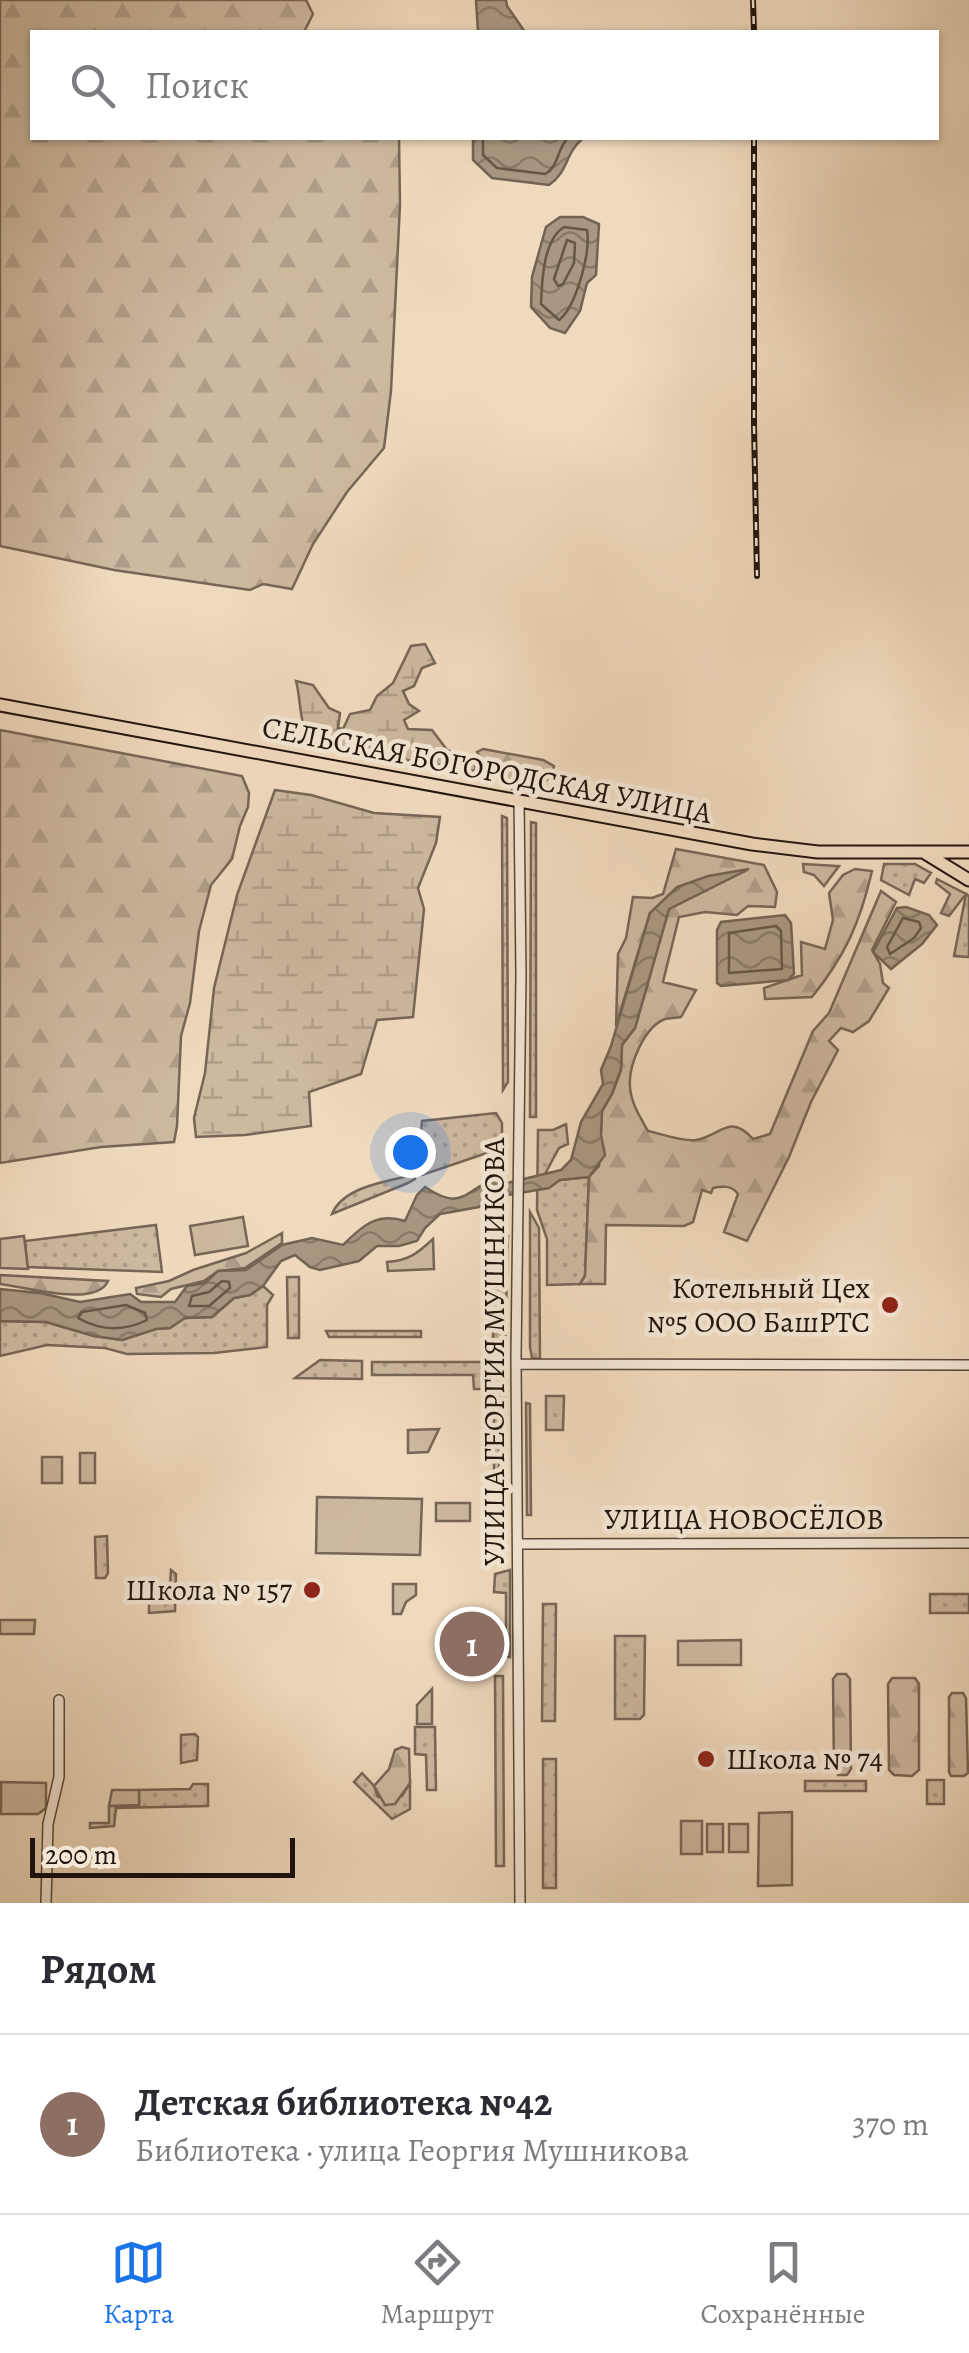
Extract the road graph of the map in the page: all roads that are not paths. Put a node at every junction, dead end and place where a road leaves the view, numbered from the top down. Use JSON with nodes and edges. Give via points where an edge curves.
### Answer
{"nodes":[{"id":1,"x":0,"y":705,"type":"edge"},
{"id":2,"x":519,"y":800,"type":"junction"},
{"id":3,"x":969,"y":852,"type":"edge"},
{"id":4,"x":925,"y":853,"type":"junction"},
{"id":5,"x":969,"y":880,"type":"edge"},
{"id":6,"x":516,"y":1364,"type":"junction"},
{"id":7,"x":969,"y":1365,"type":"edge"},
{"id":8,"x":969,"y":1543,"type":"edge"},
{"id":9,"x":518,"y":1544,"type":"junction"},
{"id":10,"x":59,"y":1700,"type":"dead end"},
{"id":11,"x":46,"y":1903,"type":"edge"},
{"id":12,"x":520,"y":1903,"type":"edge"}],
"edges":[{"from":1,"to":2,"type":"main road","name":"СЕЛЬСКАЯ БОГОРОДСКАЯ УЛИЦА"},
{"from":2,"to":4,"type":"main road","name":"СЕЛЬСКАЯ БОГОРОДСКАЯ УЛИЦА","via":[[800,851]]},
{"from":2,"to":6,"type":"street","name":"УЛИЦА ГЕОРГИЯ МУШНИКОВА"},
{"from":3,"to":4,"type":"main road","name":"СЕЛЬСКАЯ БОГОРОДСКАЯ УЛИЦА"},
{"from":4,"to":5,"type":"main road"},
{"from":6,"to":7,"type":"street"},
{"from":6,"to":9,"type":"street","name":"УЛИЦА ГЕОРГИЯ МУШНИКОВА"},
{"from":8,"to":9,"type":"street","name":"УЛИЦА НОВОСЁЛОВ"},
{"from":9,"to":12,"type":"street","name":"УЛИЦА ГЕОРГИЯ МУШНИКОВА"},
{"from":10,"to":11,"type":"street"}]}
